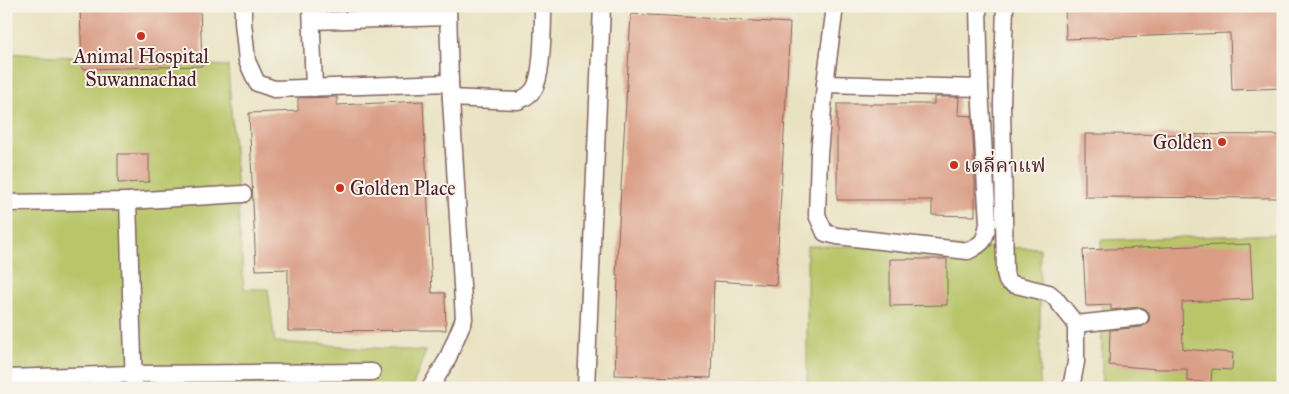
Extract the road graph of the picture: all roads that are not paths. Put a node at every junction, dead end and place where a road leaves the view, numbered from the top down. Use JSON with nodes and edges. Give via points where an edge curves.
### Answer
{"nodes":[{"id":1,"x":243,"y":6,"type":"edge"},
{"id":2,"x":543,"y":6,"type":"edge"},
{"id":3,"x":602,"y":6,"type":"edge"},
{"id":4,"x":835,"y":6,"type":"edge"},
{"id":5,"x":978,"y":6,"type":"edge"},
{"id":6,"x":1005,"y":6,"type":"edge"},
{"id":7,"x":448,"y":12,"type":"edge"},
{"id":8,"x":311,"y":14,"type":"edge"},
{"id":9,"x":825,"y":84,"type":"junction"},
{"id":10,"x":314,"y":88,"type":"junction"},
{"id":11,"x":980,"y":88,"type":"junction"},
{"id":12,"x":450,"y":91,"type":"junction"},
{"id":13,"x":243,"y":194,"type":"dead end"},
{"id":14,"x":128,"y":201,"type":"junction"},
{"id":15,"x":6,"y":203,"type":"edge"},
{"id":16,"x":1140,"y":317,"type":"dead end"},
{"id":17,"x":1076,"y":324,"type":"junction"},
{"id":18,"x":372,"y":372,"type":"dead end"},
{"id":19,"x":6,"y":378,"type":"edge"},
{"id":20,"x":134,"y":381,"type":"edge"},
{"id":21,"x":430,"y":388,"type":"edge"},
{"id":22,"x":586,"y":388,"type":"edge"},
{"id":23,"x":1071,"y":388,"type":"edge"}],
"edges":[{"from":1,"to":10,"type":"lane","via":[[247,60],[257,83],[274,89]]},
{"from":2,"to":12,"type":"lane","via":[[540,62],[535,87],[528,96],[518,101]]},
{"from":3,"to":22,"type":"lane"},
{"from":4,"to":9,"type":"lane"},
{"from":5,"to":11,"type":"lane"},
{"from":6,"to":17,"type":"lane","via":[[1002,104],[1005,272],[1012,284],[1049,292]]},
{"from":7,"to":8,"type":"lane"},
{"from":7,"to":12,"type":"lane"},
{"from":8,"to":10,"type":"lane"},
{"from":9,"to":11,"type":"lane"},
{"from":9,"to":11,"type":"lane","via":[[817,215],[825,233],[968,251],[981,245],[988,223]]},
{"from":10,"to":12,"type":"lane"},
{"from":12,"to":21,"type":"lane","via":[[464,319],[447,360]]},
{"from":13,"to":14,"type":"lane"},
{"from":14,"to":15,"type":"lane"},
{"from":14,"to":20,"type":"lane"},
{"from":16,"to":17,"type":"lane"},
{"from":17,"to":23,"type":"lane","via":[[1076,362]]},
{"from":18,"to":20,"type":"lane"},
{"from":19,"to":20,"type":"lane"}]}
